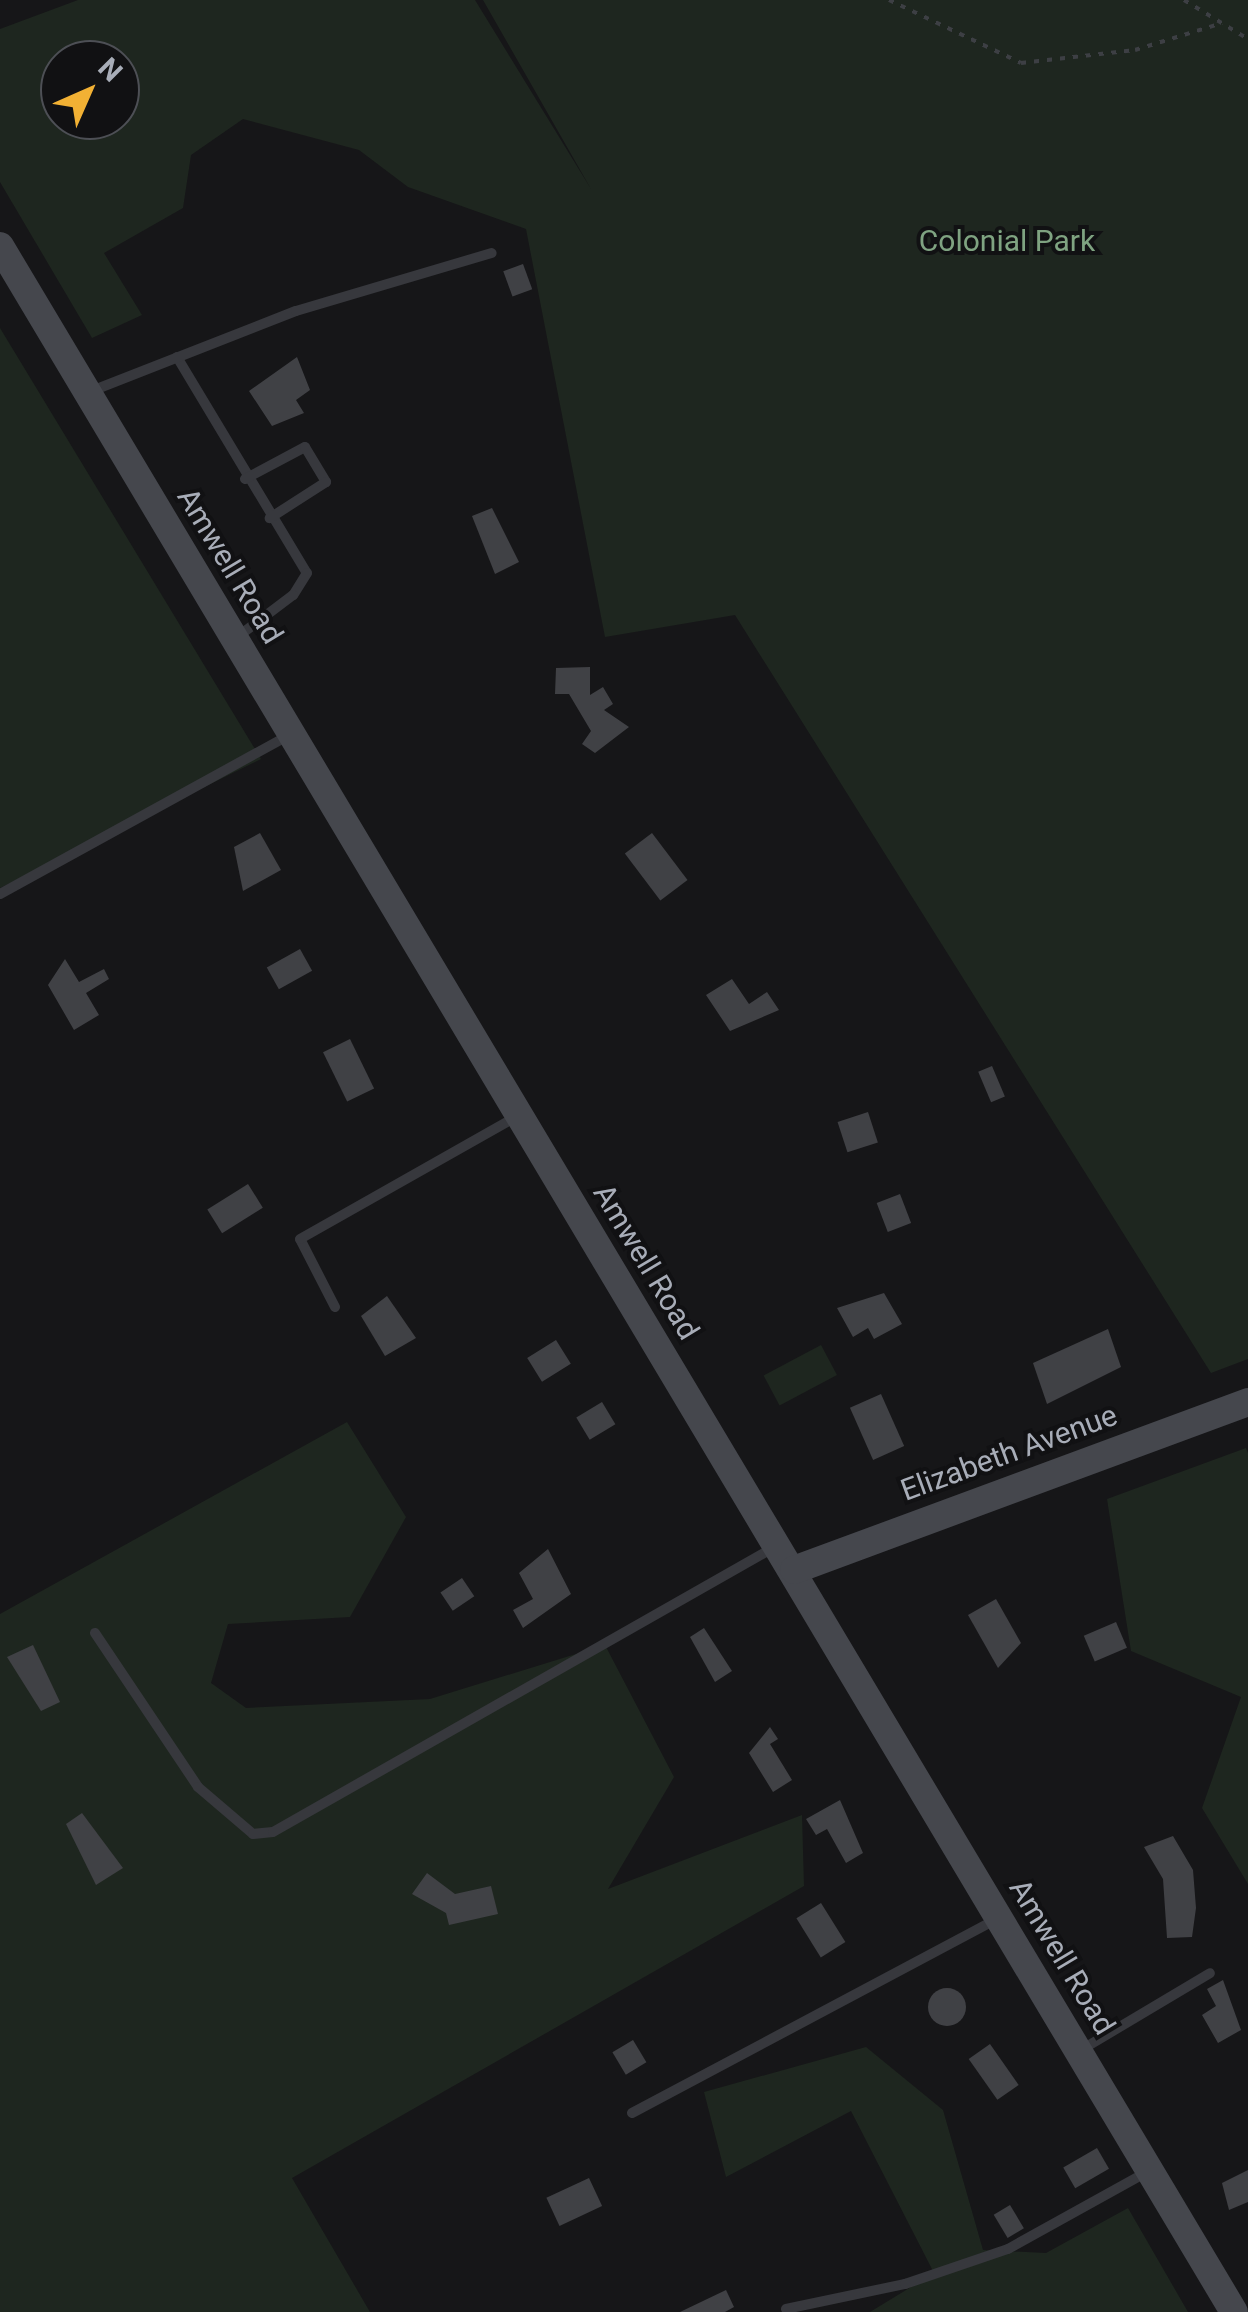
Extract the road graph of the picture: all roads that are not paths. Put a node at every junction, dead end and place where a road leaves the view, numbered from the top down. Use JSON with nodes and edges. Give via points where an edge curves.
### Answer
{"nodes":[{"id":1,"x":0,"y":246,"type":"edge"},
{"id":2,"x":492,"y":253,"type":"dead end"},
{"id":3,"x":177,"y":357,"type":"junction"},
{"id":4,"x":88,"y":392,"type":"junction"},
{"id":5,"x":246,"y":479,"type":"junction"},
{"id":6,"x":270,"y":518,"type":"junction"},
{"id":7,"x":235,"y":638,"type":"junction"},
{"id":8,"x":292,"y":734,"type":"junction"},
{"id":9,"x":0,"y":894,"type":"edge"},
{"id":10,"x":520,"y":1114,"type":"junction"},
{"id":11,"x":334,"y":1306,"type":"dead end"},
{"id":12,"x":1248,"y":1402,"type":"edge"},
{"id":13,"x":779,"y":1546,"type":"junction"},
{"id":14,"x":794,"y":1570,"type":"junction"},
{"id":15,"x":95,"y":1632,"type":"dead end"},
{"id":16,"x":1001,"y":1916,"type":"junction"},
{"id":17,"x":1210,"y":1973,"type":"dead end"},
{"id":18,"x":1080,"y":2050,"type":"junction"},
{"id":19,"x":632,"y":2112,"type":"dead end"},
{"id":20,"x":1150,"y":2169,"type":"junction"},
{"id":21,"x":786,"y":2308,"type":"dead end"},
{"id":22,"x":1234,"y":2312,"type":"edge"}],
"edges":[{"from":1,"to":4,"type":"main road","name":"Amwell Road"},
{"from":2,"to":3,"type":"lane"},
{"from":3,"to":4,"type":"lane"},
{"from":3,"to":5,"type":"lane"},
{"from":4,"to":7,"type":"main road","name":"Amwell Road"},
{"from":5,"to":6,"type":"lane"},
{"from":5,"to":6,"type":"lane","via":[[305,447],[326,482]]},
{"from":6,"to":7,"type":"lane","via":[[306,573],[293,595]]},
{"from":7,"to":8,"type":"main road","name":"Amwell Road"},
{"from":8,"to":9,"type":"lane"},
{"from":8,"to":10,"type":"main road","name":"Amwell Road"},
{"from":10,"to":11,"type":"lane","via":[[300,1239]]},
{"from":10,"to":13,"type":"main road","name":"Amwell Road"},
{"from":12,"to":14,"type":"main road","name":"Elizabeth Avenue"},
{"from":13,"to":14,"type":"main road","name":"Amwell Road"},
{"from":13,"to":15,"type":"lane","via":[[273,1832],[253,1834],[198,1786]]},
{"from":14,"to":16,"type":"main road","name":"Amwell Road"},
{"from":16,"to":18,"type":"main road","name":"Amwell Road"},
{"from":16,"to":19,"type":"lane"},
{"from":17,"to":18,"type":"lane"},
{"from":18,"to":20,"type":"main road","name":"Amwell Road"},
{"from":20,"to":21,"type":"lane","via":[[1112,2199],[1008,2249],[905,2284]]},
{"from":20,"to":22,"type":"main road","name":"Amwell Road"}]}
